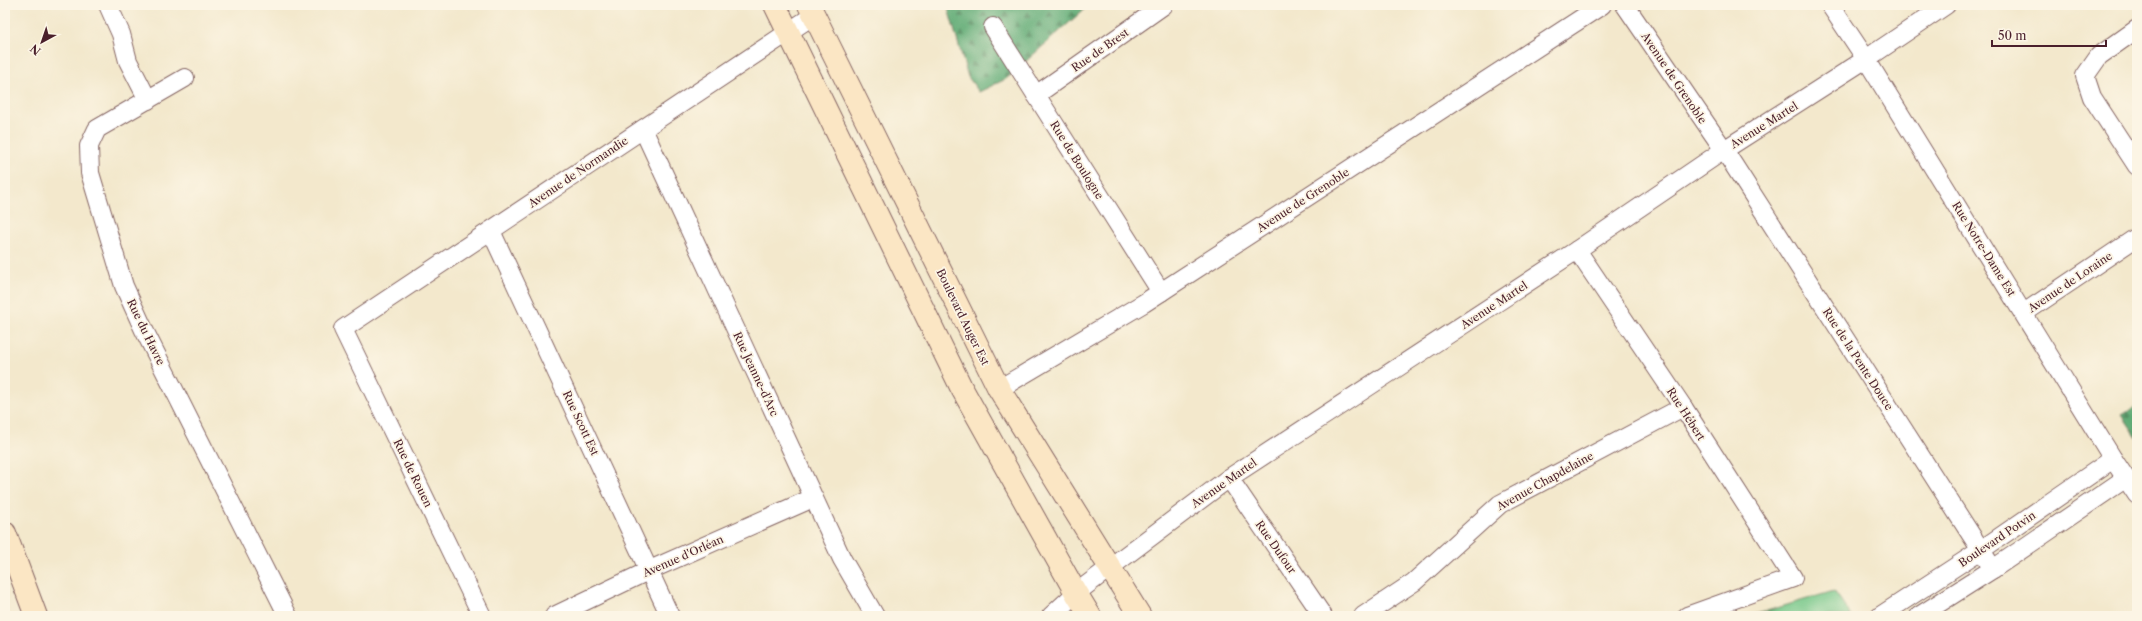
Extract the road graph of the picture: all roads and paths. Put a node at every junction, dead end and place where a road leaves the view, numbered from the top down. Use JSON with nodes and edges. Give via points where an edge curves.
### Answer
{"nodes":[{"id":1,"x":108,"y":5,"type":"edge"},
{"id":2,"x":775,"y":5,"type":"edge"},
{"id":3,"x":1164,"y":5,"type":"edge"},
{"id":4,"x":1602,"y":5,"type":"edge"},
{"id":5,"x":1625,"y":5,"type":"edge"},
{"id":6,"x":1830,"y":5,"type":"edge"},
{"id":7,"x":1946,"y":5,"type":"edge"},
{"id":8,"x":811,"y":10,"type":"edge"},
{"id":9,"x":993,"y":27,"type":"dead end"},
{"id":10,"x":2137,"y":29,"type":"edge"},
{"id":11,"x":788,"y":32,"type":"junction"},
{"id":12,"x":1866,"y":59,"type":"junction"},
{"id":13,"x":185,"y":78,"type":"dead end"},
{"id":14,"x":1036,"y":96,"type":"junction"},
{"id":15,"x":148,"y":100,"type":"junction"},
{"id":16,"x":642,"y":129,"type":"junction"},
{"id":17,"x":1724,"y":150,"type":"junction"},
{"id":18,"x":2137,"y":166,"type":"edge"},
{"id":19,"x":491,"y":231,"type":"junction"},
{"id":20,"x":2137,"y":238,"type":"edge"},
{"id":21,"x":1577,"y":250,"type":"junction"},
{"id":22,"x":1161,"y":292,"type":"junction"},
{"id":23,"x":2024,"y":313,"type":"junction"},
{"id":24,"x":343,"y":329,"type":"joint"},
{"id":25,"x":999,"y":388,"type":"junction"},
{"id":26,"x":1683,"y":407,"type":"junction"},
{"id":27,"x":2113,"y":459,"type":"junction"},
{"id":28,"x":1229,"y":478,"type":"junction"},
{"id":29,"x":2126,"y":478,"type":"junction"},
{"id":30,"x":2137,"y":495,"type":"edge"},
{"id":31,"x":814,"y":498,"type":"junction"},
{"id":32,"x":5,"y":533,"type":"edge"},
{"id":33,"x":1981,"y":550,"type":"junction"},
{"id":34,"x":1110,"y":568,"type":"junction"},
{"id":35,"x":1993,"y":569,"type":"junction"},
{"id":36,"x":650,"y":570,"type":"junction"},
{"id":37,"x":1076,"y":593,"type":"junction"},
{"id":38,"x":36,"y":616,"type":"edge"},
{"id":39,"x":288,"y":616,"type":"edge"},
{"id":40,"x":482,"y":616,"type":"edge"},
{"id":41,"x":554,"y":616,"type":"edge"},
{"id":42,"x":670,"y":616,"type":"edge"},
{"id":43,"x":875,"y":616,"type":"edge"},
{"id":44,"x":1052,"y":616,"type":"edge"},
{"id":45,"x":1090,"y":616,"type":"edge"},
{"id":46,"x":1140,"y":616,"type":"edge"},
{"id":47,"x":1323,"y":616,"type":"edge"},
{"id":48,"x":1363,"y":616,"type":"edge"},
{"id":49,"x":1687,"y":616,"type":"edge"},
{"id":50,"x":1880,"y":616,"type":"edge"},
{"id":51,"x":1919,"y":616,"type":"edge"}],
"edges":[{"from":1,"to":15,"type":"street","via":[[121,34],[128,61]]},
{"from":2,"to":11,"type":"main road"},
{"from":3,"to":14,"type":"street","name":"Rue de Brest"},
{"from":4,"to":22,"type":"street","name":"Avenue de Grenoble"},
{"from":5,"to":17,"type":"street","name":"Avenue de Grenoble"},
{"from":6,"to":12,"type":"street","name":"Rue Notre-Dame Est"},
{"from":7,"to":12,"type":"street","name":"Avenue Martel"},
{"from":8,"to":11,"type":"street","name":"Avenue de Normandie"},
{"from":8,"to":25,"type":"main road","name":"Boulevard Auger Est"},
{"from":9,"to":14,"type":"street","name":"Rue de Boulogne"},
{"from":10,"to":18,"type":"street","via":[[2099,56],[2085,76],[2092,97]]},
{"from":11,"to":16,"type":"street","name":"Avenue de Normandie"},
{"from":11,"to":37,"type":"main road","via":[[961,387]]},
{"from":12,"to":17,"type":"street","name":"Avenue Martel"},
{"from":12,"to":23,"type":"street","name":"Rue Notre-Dame Est"},
{"from":13,"to":15,"type":"street","name":"Rue du Havre"},
{"from":14,"to":22,"type":"street","name":"Rue de Boulogne"},
{"from":15,"to":39,"type":"street","name":"Rue du Havre","via":[[97,129],[88,146],[90,173],[124,286]]},
{"from":16,"to":19,"type":"street","name":"Avenue de Normandie"},
{"from":16,"to":31,"type":"street","name":"Rue Jeanne-d'Arc"},
{"from":17,"to":21,"type":"street","name":"Avenue Martel"},
{"from":17,"to":33,"type":"street","name":"Rue de la Pente Douce"},
{"from":19,"to":24,"type":"street","name":"Avenue de Normandie"},
{"from":19,"to":36,"type":"street","name":"Rue Scott Est"},
{"from":20,"to":23,"type":"street","name":"Avenue de Loraine"},
{"from":21,"to":26,"type":"street","name":"Rue Hébert"},
{"from":21,"to":28,"type":"street","name":"Avenue Martel"},
{"from":22,"to":25,"type":"street","name":"Avenue de Grenoble"},
{"from":23,"to":27,"type":"street","name":"Rue Notre-Dame Est"},
{"from":24,"to":40,"type":"street","name":"Rue de Rouen"},
{"from":25,"to":34,"type":"main road","name":"Boulevard Auger Est"},
{"from":26,"to":48,"type":"street","name":"Avenue Chapdelaine","via":[[1500,504],[1414,582]]},
{"from":26,"to":49,"type":"street","name":"Rue Hébert","via":[[1793,578]]},
{"from":27,"to":29,"type":"street","name":"Rue Notre-Dame Est"},
{"from":27,"to":33,"type":"street","name":"Boulevard Potvin"},
{"from":28,"to":34,"type":"street","name":"Avenue Martel"},
{"from":28,"to":47,"type":"street","name":"Rue Dufour"},
{"from":29,"to":30,"type":"street","name":"Rue Notre-Dame Est"},
{"from":29,"to":35,"type":"street","name":"Boulevard Potvin"},
{"from":31,"to":36,"type":"street","name":"Avenue d'Orléan"},
{"from":31,"to":43,"type":"street","name":"Rue Jeanne-d'Arc","via":[[842,559]]},
{"from":32,"to":38,"type":"main road"},
{"from":33,"to":35,"type":"street","name":"Rue de la Pente Douce"},
{"from":33,"to":50,"type":"street","name":"Boulevard Potvin"},
{"from":34,"to":37,"type":"street","name":"Avenue Martel"},
{"from":34,"to":46,"type":"main road","name":"Boulevard Auger Est"},
{"from":35,"to":51,"type":"street","name":"Boulevard Potvin"},
{"from":36,"to":41,"type":"street","name":"Avenue d'Orléan"},
{"from":36,"to":42,"type":"street","name":"Rue Scott Est"},
{"from":37,"to":44,"type":"street","name":"Avenue Martel"},
{"from":37,"to":45,"type":"main road"}]}
